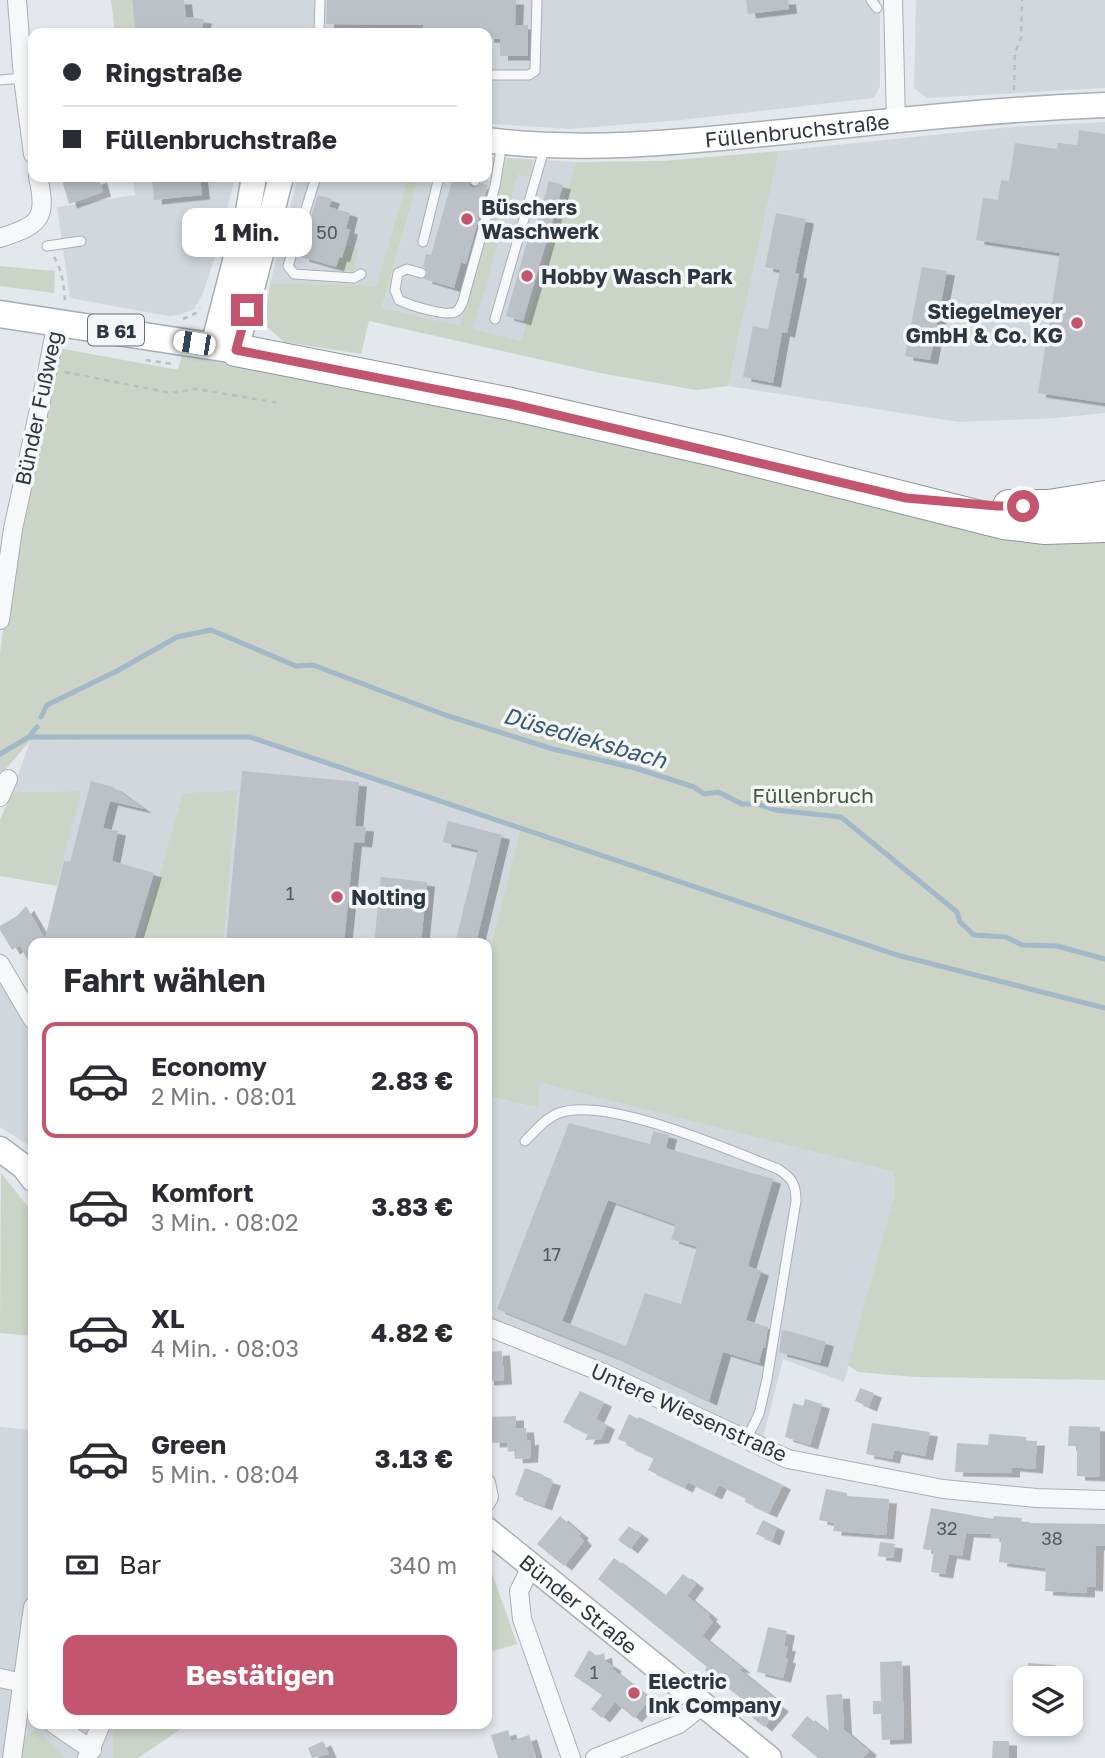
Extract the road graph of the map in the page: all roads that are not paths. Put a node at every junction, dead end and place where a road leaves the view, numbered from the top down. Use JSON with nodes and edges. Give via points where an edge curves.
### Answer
{"nodes":[{"id":1,"x":17,"y":0,"type":"edge"},
{"id":2,"x":320,"y":0,"type":"edge"},
{"id":3,"x":537,"y":0,"type":"edge"},
{"id":4,"x":871,"y":0,"type":"edge"},
{"id":5,"x":885,"y":4,"type":"edge"},
{"id":6,"x":319,"y":28,"type":"edge"},
{"id":7,"x":492,"y":75,"type":"edge"},
{"id":8,"x":23,"y":78,"type":"junction"},
{"id":9,"x":0,"y":80,"type":"edge"},
{"id":10,"x":1105,"y":105,"type":"edge"},
{"id":11,"x":28,"y":116,"type":"edge"},
{"id":12,"x":896,"y":120,"type":"junction"},
{"id":13,"x":494,"y":141,"type":"edge"},
{"id":14,"x":545,"y":144,"type":"junction"},
{"id":15,"x":492,"y":180,"type":"edge"},
{"id":16,"x":39,"y":182,"type":"edge"},
{"id":17,"x":253,"y":182,"type":"edge"},
{"id":18,"x":279,"y":182,"type":"edge"},
{"id":19,"x":314,"y":182,"type":"edge"},
{"id":20,"x":438,"y":182,"type":"edge"},
{"id":21,"x":492,"y":182,"type":"edge"},
{"id":22,"x":0,"y":238,"type":"edge"},
{"id":23,"x":81,"y":240,"type":"dead end"},
{"id":24,"x":423,"y":242,"type":"dead end"},
{"id":25,"x":47,"y":246,"type":"road end"},
{"id":26,"x":421,"y":273,"type":"dead end"},
{"id":27,"x":360,"y":274,"type":"dead end"},
{"id":28,"x":61,"y":311,"type":"junction"},
{"id":29,"x":0,"y":314,"type":"edge"},
{"id":30,"x":495,"y":319,"type":"dead end"},
{"id":31,"x":225,"y":348,"type":"junction"},
{"id":32,"x":1105,"y":497,"type":"edge"},
{"id":33,"x":906,"y":498,"type":"junction"},
{"id":34,"x":1105,"y":526,"type":"edge"},
{"id":35,"x":0,"y":620,"type":"edge"},
{"id":36,"x":8,"y":779,"type":"dead end"},
{"id":37,"x":0,"y":797,"type":"edge"},
{"id":38,"x":0,"y":964,"type":"edge"},
{"id":39,"x":28,"y":1012,"type":"edge"},
{"id":40,"x":525,"y":1141,"type":"dead end"},
{"id":41,"x":0,"y":1149,"type":"edge"},
{"id":42,"x":28,"y":1173,"type":"edge"},
{"id":43,"x":492,"y":1328,"type":"edge"},
{"id":44,"x":746,"y":1440,"type":"junction"},
{"id":45,"x":1105,"y":1500,"type":"edge"},
{"id":46,"x":492,"y":1535,"type":"edge"},
{"id":47,"x":531,"y":1565,"type":"junction"},
{"id":48,"x":28,"y":1642,"type":"edge"},
{"id":49,"x":0,"y":1678,"type":"edge"},
{"id":50,"x":22,"y":1683,"type":"junction"},
{"id":51,"x":704,"y":1704,"type":"junction"},
{"id":52,"x":26,"y":1714,"type":"edge"},
{"id":53,"x":60,"y":1729,"type":"edge"},
{"id":54,"x":99,"y":1729,"type":"edge"},
{"id":55,"x":90,"y":1754,"type":"edge"},
{"id":56,"x":12,"y":1758,"type":"edge"},
{"id":57,"x":571,"y":1758,"type":"edge"},
{"id":58,"x":595,"y":1758,"type":"edge"},
{"id":59,"x":769,"y":1758,"type":"edge"}],
"edges":[{"from":1,"to":8,"type":"street"},
{"from":2,"to":6,"type":"lane"},
{"from":3,"to":7,"type":"lane","via":[[535,71]]},
{"from":4,"to":5,"type":"lane"},
{"from":5,"to":12,"type":"street"},
{"from":8,"to":9,"type":"lane"},
{"from":8,"to":11,"type":"street"},
{"from":10,"to":12,"type":"street","name":"Füllenbruchstraße"},
{"from":12,"to":14,"type":"street","name":"Füllenbruchstraße","via":[[675,143]]},
{"from":13,"to":14,"type":"street","name":"Füllenbruchstraße"},
{"from":13,"to":15,"type":"lane"},
{"from":14,"to":30,"type":"lane"},
{"from":16,"to":22,"type":"street","via":[[39,219],[29,229]]},
{"from":17,"to":31,"type":"street"},
{"from":18,"to":31,"type":"street"},
{"from":19,"to":27,"type":"lane","via":[[288,266],[294,274],[354,278]]},
{"from":20,"to":24,"type":"lane"},
{"from":21,"to":26,"type":"lane","via":[[464,301],[457,311],[449,314],[399,300],[395,290],[398,273],[407,269]]},
{"from":23,"to":25,"type":"lane"},
{"from":28,"to":29,"type":"main road","number":"B 61"},
{"from":28,"to":31,"type":"main road","number":"B 61"},
{"from":28,"to":35,"type":"street","name":"Bünder Fußweg","via":[[13,529]]},
{"from":31,"to":33,"type":"highway","number":"B 61","via":[[511,404]]},
{"from":32,"to":33,"type":"highway","number":"B 61","via":[[1049,506]]},
{"from":33,"to":34,"type":"highway","number":"B 61","via":[[1004,523],[1045,528]]},
{"from":36,"to":37,"type":"street"},
{"from":38,"to":39,"type":"street"},
{"from":40,"to":44,"type":"lane","via":[[554,1115],[590,1110],[671,1128],[791,1178],[796,1201],[767,1379],[759,1414]]},
{"from":41,"to":42,"type":"street"},
{"from":43,"to":44,"type":"street","name":"Untere Wiesenstraße","via":[[606,1374]]},
{"from":44,"to":45,"type":"street","name":"Untere Wiesenstraße","via":[[788,1459],[902,1483],[988,1495]]},
{"from":46,"to":47,"type":"street","name":"Bünder Straße"},
{"from":47,"to":51,"type":"street","name":"Bünder Straße"},
{"from":47,"to":57,"type":"street","via":[[519,1591],[522,1619]]},
{"from":48,"to":50,"type":"street"},
{"from":49,"to":50,"type":"street"},
{"from":50,"to":52,"type":"street"},
{"from":51,"to":58,"type":"street","via":[[679,1724]]},
{"from":51,"to":59,"type":"street","name":"Bünder Straße"},
{"from":52,"to":56,"type":"street"},
{"from":53,"to":55,"type":"street"},
{"from":54,"to":55,"type":"street"}]}
